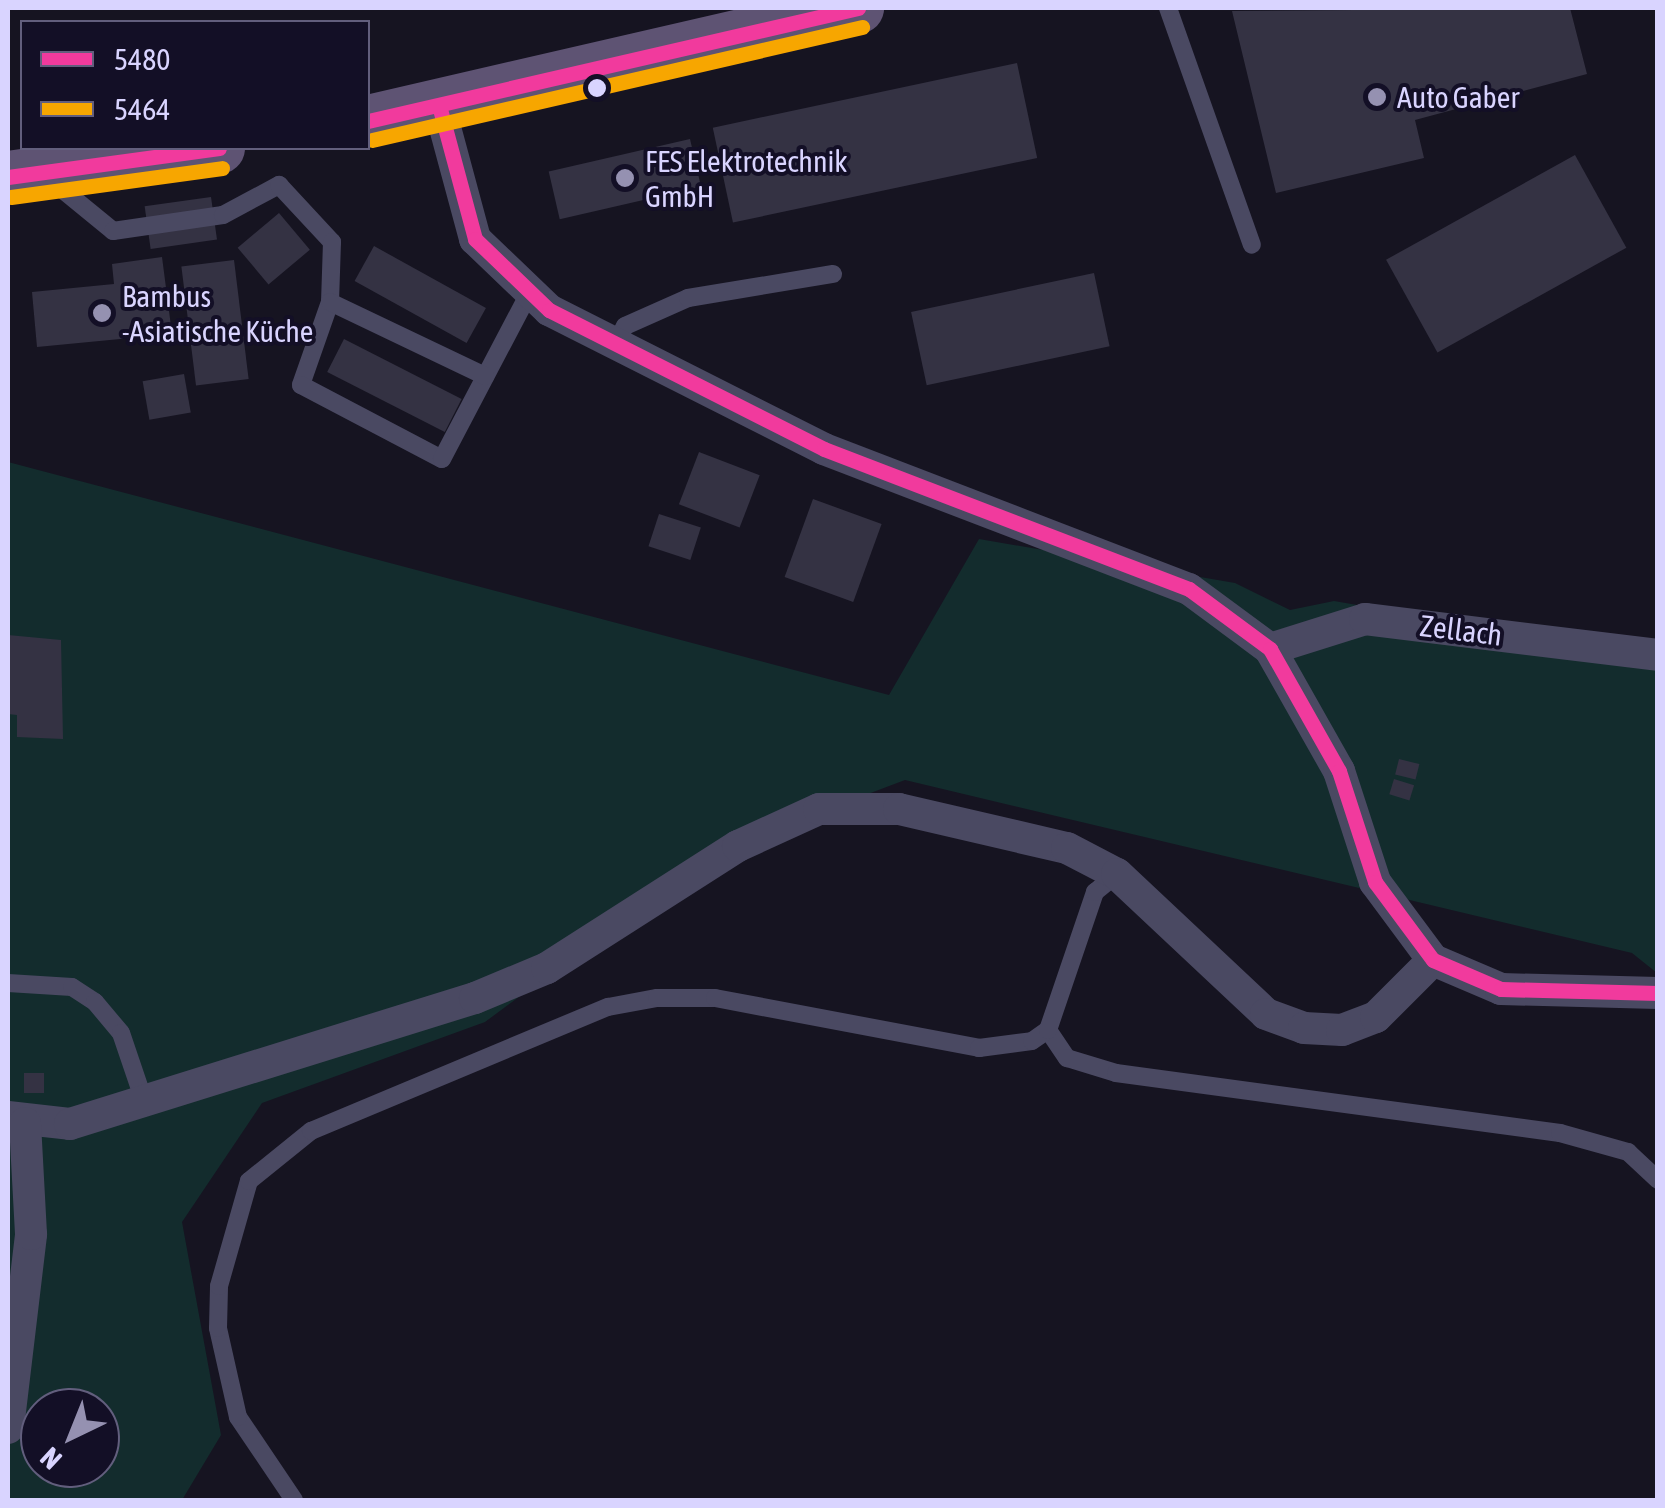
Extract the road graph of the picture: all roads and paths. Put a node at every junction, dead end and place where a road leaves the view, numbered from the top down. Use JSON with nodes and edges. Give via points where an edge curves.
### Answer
{"nodes":[{"id":1,"x":858,"y":8,"type":"edge"},
{"id":2,"x":1168,"y":8,"type":"edge"},
{"id":3,"x":802,"y":14,"type":"edge"},
{"id":4,"x":440,"y":109,"type":"junction"},
{"id":5,"x":370,"y":122,"type":"edge"},
{"id":6,"x":205,"y":150,"type":"edge"},
{"id":7,"x":24,"y":175,"type":"edge"},
{"id":8,"x":1252,"y":246,"type":"dead end"},
{"id":9,"x":833,"y":274,"type":"dead end"},
{"id":10,"x":528,"y":295,"type":"junction"},
{"id":11,"x":330,"y":302,"type":"junction"},
{"id":12,"x":612,"y":347,"type":"junction"},
{"id":13,"x":485,"y":376,"type":"junction"},
{"id":14,"x":1270,"y":649,"type":"junction"},
{"id":15,"x":1658,"y":655,"type":"edge"},
{"id":16,"x":1117,"y":874,"type":"junction"},
{"id":17,"x":1433,"y":960,"type":"junction"},
{"id":18,"x":8,"y":983,"type":"edge"},
{"id":19,"x":1658,"y":993,"type":"edge"},
{"id":20,"x":1048,"y":1030,"type":"junction"},
{"id":21,"x":144,"y":1100,"type":"junction"},
{"id":22,"x":16,"y":1120,"type":"edge"},
{"id":23,"x":1658,"y":1180,"type":"edge"},
{"id":24,"x":8,"y":1428,"type":"edge"},
{"id":25,"x":294,"y":1500,"type":"edge"}],
"edges":[{"from":1,"to":3,"type":"main road"},
{"from":2,"to":8,"type":"lane"},
{"from":3,"to":4,"type":"main road"},
{"from":4,"to":5,"type":"main road"},
{"from":4,"to":10,"type":"street","via":[[475,238]]},
{"from":6,"to":7,"type":"main road"},
{"from":7,"to":11,"type":"lane","via":[[113,231],[223,214],[279,186],[332,242]]},
{"from":9,"to":12,"type":"lane","via":[[688,298],[626,326]]},
{"from":10,"to":12,"type":"street"},
{"from":10,"to":13,"type":"lane"},
{"from":11,"to":13,"type":"lane"},
{"from":11,"to":13,"type":"lane","via":[[301,385],[442,459]]},
{"from":12,"to":14,"type":"street","via":[[824,448],[1189,589]]},
{"from":14,"to":15,"type":"street","name":"Zellach","via":[[1366,619]]},
{"from":14,"to":17,"type":"street","via":[[1318,724],[1375,882]]},
{"from":16,"to":17,"type":"street","via":[[1266,1014],[1304,1028],[1342,1030],[1376,1017]]},
{"from":16,"to":20,"type":"lane","via":[[1096,892]]},
{"from":16,"to":21,"type":"street","via":[[1067,848],[936,816],[819,809],[768,829],[547,968]]},
{"from":17,"to":19,"type":"street","via":[[1501,989]]},
{"from":18,"to":21,"type":"lane","via":[[72,986],[95,1002],[121,1033]]},
{"from":20,"to":23,"type":"lane","via":[[1068,1058],[1116,1072],[1560,1133],[1628,1152]]},
{"from":20,"to":25,"type":"lane","via":[[1032,1042],[979,1048],[714,998],[657,998],[608,1006],[310,1131],[248,1181],[219,1286],[218,1328],[238,1416]]},
{"from":21,"to":22,"type":"street","via":[[70,1124]]},
{"from":22,"to":24,"type":"street","via":[[32,1234]]}]}
